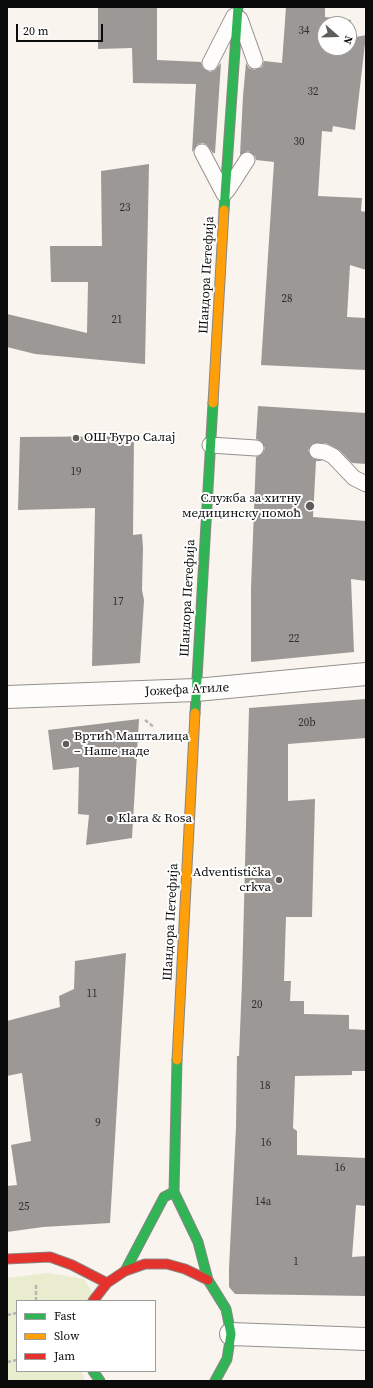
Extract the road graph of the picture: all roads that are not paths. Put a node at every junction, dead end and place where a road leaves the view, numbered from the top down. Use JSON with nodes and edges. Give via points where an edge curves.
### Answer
{"nodes":[{"id":1,"x":238,"y":9,"type":"edge"},
{"id":2,"x":255,"y":61,"type":"dead end"},
{"id":3,"x":210,"y":63,"type":"dead end"},
{"id":4,"x":202,"y":152,"type":"dead end"},
{"id":5,"x":247,"y":160,"type":"dead end"},
{"id":6,"x":225,"y":195,"type":"junction"},
{"id":7,"x":210,"y":445,"type":"junction"},
{"id":8,"x":256,"y":448,"type":"dead end"},
{"id":9,"x":317,"y":451,"type":"dead end"},
{"id":10,"x":366,"y":484,"type":"edge"},
{"id":11,"x":366,"y":674,"type":"edge"},
{"id":12,"x":196,"y":690,"type":"junction"},
{"id":13,"x":7,"y":697,"type":"edge"},
{"id":14,"x":174,"y":1192,"type":"junction"},
{"id":15,"x":7,"y":1258,"type":"edge"},
{"id":16,"x":125,"y":1271,"type":"junction"},
{"id":17,"x":208,"y":1280,"type":"junction"},
{"id":18,"x":107,"y":1283,"type":"junction"},
{"id":19,"x":95,"y":1300,"type":"edge"},
{"id":20,"x":231,"y":1334,"type":"junction"},
{"id":21,"x":366,"y":1340,"type":"edge"},
{"id":22,"x":94,"y":1372,"type":"edge"},
{"id":23,"x":100,"y":1381,"type":"edge"},
{"id":24,"x":215,"y":1381,"type":"edge"}],
"edges":[{"from":1,"to":2,"type":"lane"},
{"from":1,"to":3,"type":"lane"},
{"from":1,"to":6,"type":"street","name":"Шандора Петефија"},
{"from":4,"to":6,"type":"lane"},
{"from":5,"to":6,"type":"lane"},
{"from":6,"to":7,"type":"street","name":"Шандора Петефија"},
{"from":7,"to":8,"type":"lane"},
{"from":7,"to":12,"type":"street","name":"Шандора Петефија"},
{"from":9,"to":10,"type":"lane","via":[[333,456],[354,478]]},
{"from":11,"to":12,"type":"street","name":"Јожефа Атиле"},
{"from":12,"to":13,"type":"street","name":"Јожефа Атиле"},
{"from":12,"to":14,"type":"street","name":"Шандора Петефија","via":[[177,1056]]},
{"from":14,"to":16,"type":"street","via":[[164,1197]]},
{"from":14,"to":17,"type":"street","name":"Шандора Петефија","via":[[198,1242]]},
{"from":15,"to":18,"type":"street","via":[[50,1257],[72,1264]]},
{"from":16,"to":17,"type":"street","via":[[145,1264],[166,1264],[185,1268]]},
{"from":16,"to":18,"type":"street"},
{"from":17,"to":20,"type":"street","name":"Шандора Петефија","via":[[226,1309]]},
{"from":18,"to":19,"type":"street"},
{"from":20,"to":21,"type":"street"},
{"from":20,"to":24,"type":"street","name":"Шандора Петефија","via":[[227,1359]]},
{"from":22,"to":23,"type":"street"}]}
